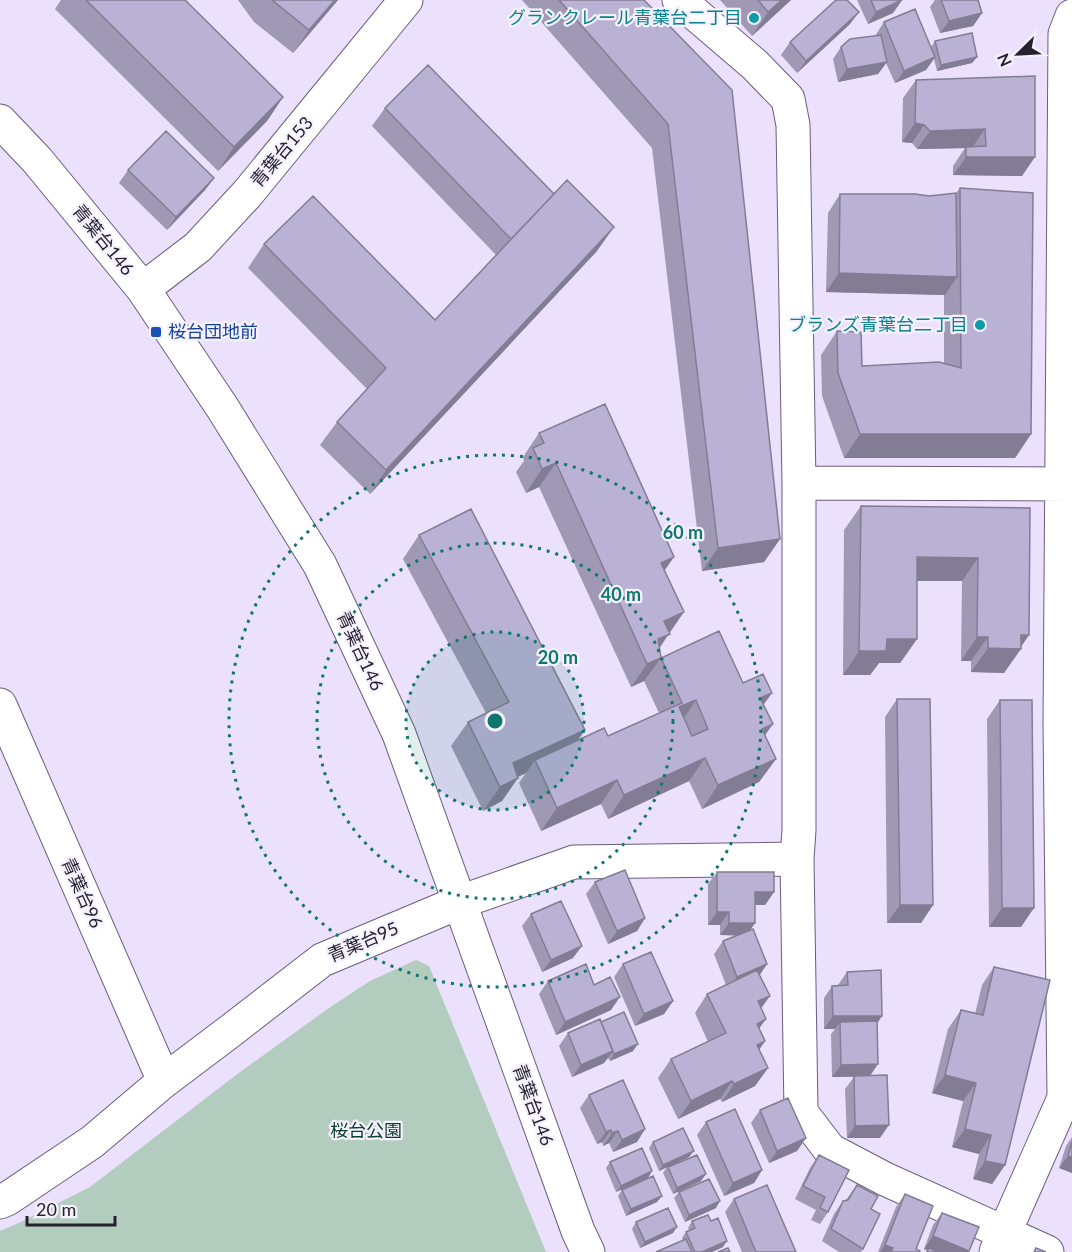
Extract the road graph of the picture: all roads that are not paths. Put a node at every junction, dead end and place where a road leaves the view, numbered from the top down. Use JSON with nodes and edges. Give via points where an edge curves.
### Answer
{"nodes":[{"id":1,"x":406,"y":0,"type":"edge"},
{"id":2,"x":679,"y":0,"type":"edge"},
{"id":3,"x":1072,"y":16,"type":"edge"},
{"id":4,"x":0,"y":121,"type":"edge"},
{"id":5,"x":143,"y":289,"type":"junction"},
{"id":6,"x":799,"y":483,"type":"junction"},
{"id":7,"x":1066,"y":484,"type":"edge"},
{"id":8,"x":0,"y":705,"type":"edge"},
{"id":9,"x":797,"y":859,"type":"junction"},
{"id":10,"x":460,"y":902,"type":"junction"},
{"id":11,"x":164,"y":1081,"type":"junction"},
{"id":12,"x":0,"y":1202,"type":"edge"},
{"id":13,"x":1000,"y":1242,"type":"edge"},
{"id":14,"x":588,"y":1252,"type":"edge"},
{"id":15,"x":1047,"y":1252,"type":"edge"}],
"edges":[{"from":1,"to":5,"type":"street","name":"青葉台153","via":[[247,194],[198,247]]},
{"from":2,"to":6,"type":"street","via":[[788,99],[793,125]]},
{"from":3,"to":7,"type":"street","via":[[1065,34]]},
{"from":4,"to":5,"type":"street","name":"青葉台146"},
{"from":5,"to":10,"type":"street","name":"青葉台146","via":[[222,406],[320,565],[399,734]]},
{"from":6,"to":7,"type":"street"},
{"from":6,"to":9,"type":"street"},
{"from":7,"to":13,"type":"street","via":[[1060,723],[1064,1098]]},
{"from":8,"to":11,"type":"street","name":"青葉台96"},
{"from":9,"to":10,"type":"street","name":"青葉台95","via":[[574,862]]},
{"from":9,"to":13,"type":"street","via":[[801,1112],[830,1150]]},
{"from":10,"to":11,"type":"street","name":"青葉台95","via":[[321,960]]},
{"from":10,"to":14,"type":"street","name":"青葉台146"},
{"from":11,"to":12,"type":"street","name":"青葉台95","via":[[92,1142]]},
{"from":13,"to":15,"type":"street"}]}
